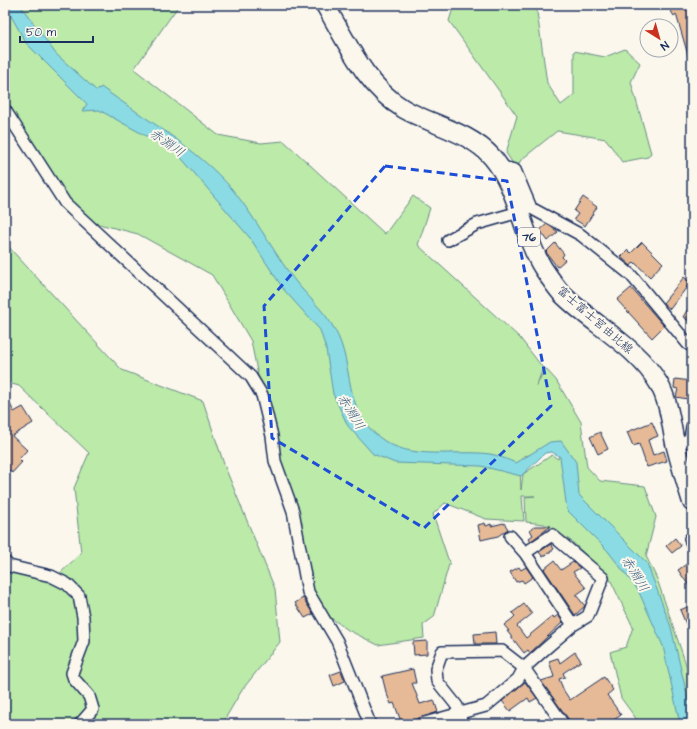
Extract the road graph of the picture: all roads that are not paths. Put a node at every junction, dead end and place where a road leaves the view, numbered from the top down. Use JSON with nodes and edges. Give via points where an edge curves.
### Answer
{"nodes":[{"id":1,"x":325,"y":5,"type":"edge"},
{"id":2,"x":5,"y":110,"type":"edge"},
{"id":3,"x":498,"y":166,"type":"junction"},
{"id":4,"x":519,"y":212,"type":"junction"},
{"id":5,"x":448,"y":240,"type":"dead end"},
{"id":6,"x":692,"y":346,"type":"edge"},
{"id":7,"x":692,"y":427,"type":"edge"},
{"id":8,"x":676,"y":445,"type":"junction"},
{"id":9,"x":688,"y":476,"type":"edge"},
{"id":10,"x":692,"y":502,"type":"edge"},
{"id":11,"x":510,"y":536,"type":"dead end"},
{"id":12,"x":525,"y":553,"type":"junction"},
{"id":13,"x":5,"y":562,"type":"edge"},
{"id":14,"x":573,"y":626,"type":"junction"},
{"id":15,"x":524,"y":668,"type":"junction"},
{"id":16,"x":460,"y":719,"type":"edge"},
{"id":17,"x":80,"y":724,"type":"edge"},
{"id":18,"x":370,"y":724,"type":"edge"},
{"id":19,"x":421,"y":724,"type":"edge"},
{"id":20,"x":563,"y":724,"type":"edge"}],
"edges":[{"from":1,"to":3,"type":"main road","name":"富士富士宮由比線","number":"76","via":[[370,80],[384,95],[404,109],[472,142],[488,153]]},
{"from":2,"to":18,"type":"street","via":[[65,204],[251,376],[262,395],[275,461],[293,511],[308,592],[337,641]]},
{"from":3,"to":4,"type":"main road","name":"富士富士宮由比線","number":"76"},
{"from":3,"to":6,"type":"street","via":[[515,170],[531,208],[581,235],[631,275]]},
{"from":4,"to":5,"type":"street","via":[[477,224]]},
{"from":4,"to":8,"type":"main road","name":"富士富士宮由比線","number":"76","via":[[542,266],[556,287],[639,359],[659,385],[666,401]]},
{"from":7,"to":8,"type":"street","via":[[690,439]]},
{"from":8,"to":9,"type":"main road","name":"富士富士宮由比線","number":"76"},
{"from":9,"to":10,"type":"main road","name":"富士富士宮由比線","number":"76"},
{"from":11,"to":12,"type":"street"},
{"from":12,"to":14,"type":"street"},
{"from":12,"to":14,"type":"street","via":[[552,535],[602,578],[588,616]]},
{"from":13,"to":17,"type":"street","via":[[9,566],[51,576],[67,584],[79,596],[84,641],[72,673],[74,679],[90,696],[93,709]]},
{"from":14,"to":15,"type":"street"},
{"from":15,"to":16,"type":"street","via":[[518,679],[486,706]]},
{"from":15,"to":16,"type":"street","via":[[502,651],[442,652],[436,669],[437,681],[457,706]]},
{"from":15,"to":20,"type":"street"},
{"from":16,"to":19,"type":"street"}]}
